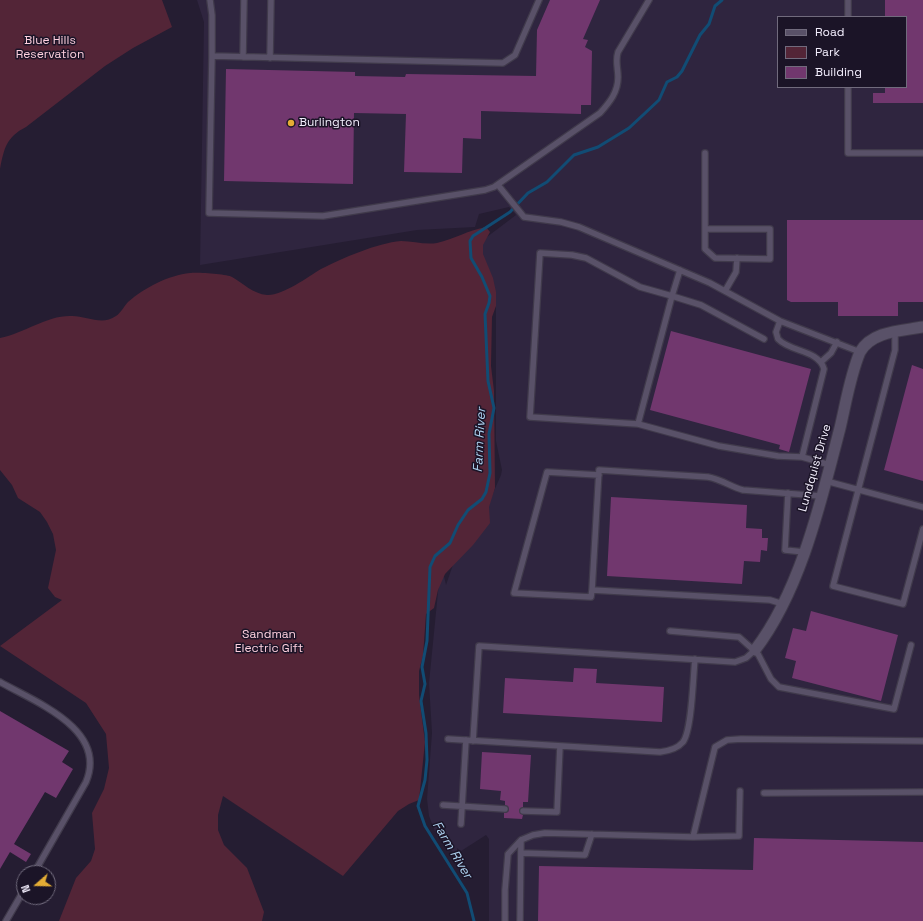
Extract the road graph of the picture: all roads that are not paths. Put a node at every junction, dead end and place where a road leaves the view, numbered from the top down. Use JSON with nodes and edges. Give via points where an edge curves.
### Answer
{"nodes":[{"id":1,"x":210,"y":0,"type":"edge"},
{"id":2,"x":244,"y":0,"type":"edge"},
{"id":3,"x":271,"y":0,"type":"edge"},
{"id":4,"x":539,"y":0,"type":"edge"},
{"id":5,"x":649,"y":0,"type":"edge"},
{"id":6,"x":848,"y":0,"type":"edge"},
{"id":7,"x":848,"y":16,"type":"edge"},
{"id":8,"x":212,"y":56,"type":"junction"},
{"id":9,"x":243,"y":57,"type":"junction"},
{"id":10,"x":270,"y":58,"type":"junction"},
{"id":11,"x":848,"y":88,"type":"edge"},
{"id":12,"x":705,"y":153,"type":"dead end"},
{"id":13,"x":923,"y":153,"type":"edge"},
{"id":14,"x":498,"y":185,"type":"junction"},
{"id":15,"x":705,"y":228,"type":"junction"},
{"id":16,"x":736,"y":258,"type":"junction"},
{"id":17,"x":680,"y":270,"type":"junction"},
{"id":18,"x":725,"y":291,"type":"junction"},
{"id":19,"x":672,"y":296,"type":"junction"},
{"id":20,"x":780,"y":321,"type":"junction"},
{"id":21,"x":923,"y":327,"type":"edge"},
{"id":22,"x":895,"y":332,"type":"junction"},
{"id":23,"x":764,"y":339,"type":"dead end"},
{"id":24,"x":838,"y":342,"type":"junction"},
{"id":25,"x":860,"y":352,"type":"junction"},
{"id":26,"x":821,"y":362,"type":"junction"},
{"id":27,"x":638,"y":424,"type":"junction"},
{"id":28,"x":802,"y":457,"type":"junction"},
{"id":29,"x":830,"y":465,"type":"junction"},
{"id":30,"x":599,"y":475,"type":"junction"},
{"id":31,"x":826,"y":481,"type":"junction"},
{"id":32,"x":858,"y":490,"type":"junction"},
{"id":33,"x":788,"y":493,"type":"junction"},
{"id":34,"x":821,"y":496,"type":"junction"},
{"id":35,"x":923,"y":507,"type":"edge"},
{"id":36,"x":923,"y":529,"type":"edge"},
{"id":37,"x":804,"y":552,"type":"junction"},
{"id":38,"x":592,"y":590,"type":"junction"},
{"id":39,"x":783,"y":604,"type":"junction"},
{"id":40,"x":670,"y":631,"type":"dead end"},
{"id":41,"x":911,"y":645,"type":"dead end"},
{"id":42,"x":754,"y":650,"type":"junction"},
{"id":43,"x":695,"y":659,"type":"junction"},
{"id":44,"x":0,"y":682,"type":"edge"},
{"id":45,"x":448,"y":739,"type":"dead end"},
{"id":46,"x":466,"y":740,"type":"junction"},
{"id":47,"x":473,"y":741,"type":"junction"},
{"id":48,"x":923,"y":741,"type":"edge"},
{"id":49,"x":560,"y":746,"type":"junction"},
{"id":50,"x":740,"y":791,"type":"dead end"},
{"id":51,"x":923,"y":792,"type":"edge"},
{"id":52,"x":764,"y":793,"type":"dead end"},
{"id":53,"x":443,"y":805,"type":"dead end"},
{"id":54,"x":462,"y":807,"type":"junction"},
{"id":55,"x":505,"y":809,"type":"dead end"},
{"id":56,"x":523,"y":810,"type":"dead end"},
{"id":57,"x":461,"y":824,"type":"dead end"},
{"id":58,"x":592,"y":834,"type":"junction"},
{"id":59,"x":693,"y":837,"type":"junction"},
{"id":60,"x":521,"y":840,"type":"junction"},
{"id":61,"x":521,"y":853,"type":"junction"},
{"id":62,"x":39,"y":865,"type":"edge"},
{"id":63,"x":16,"y":904,"type":"edge"},
{"id":64,"x":6,"y":921,"type":"edge"},
{"id":65,"x":505,"y":921,"type":"edge"},
{"id":66,"x":520,"y":921,"type":"edge"}],
"edges":[{"from":1,"to":8,"type":"lane"},
{"from":2,"to":9,"type":"lane"},
{"from":3,"to":10,"type":"lane"},
{"from":4,"to":10,"type":"lane","via":[[515,55],[503,63]]},
{"from":5,"to":14,"type":"lane","via":[[616,57],[617,89],[611,101],[600,113]]},
{"from":6,"to":7,"type":"lane"},
{"from":8,"to":9,"type":"lane"},
{"from":8,"to":14,"type":"lane","via":[[208,213],[323,216],[485,190]]},
{"from":9,"to":10,"type":"lane"},
{"from":11,"to":13,"type":"lane","via":[[848,153]]},
{"from":12,"to":15,"type":"lane"},
{"from":14,"to":17,"type":"lane","via":[[526,218],[572,225]]},
{"from":15,"to":16,"type":"lane","via":[[705,249],[715,258]]},
{"from":15,"to":16,"type":"lane","via":[[770,229],[770,258]]},
{"from":16,"to":18,"type":"lane","via":[[736,272]]},
{"from":17,"to":18,"type":"lane"},
{"from":17,"to":19,"type":"lane"},
{"from":18,"to":20,"type":"lane"},
{"from":19,"to":23,"type":"lane","via":[[700,305]]},
{"from":19,"to":27,"type":"lane"},
{"from":19,"to":27,"type":"lane","via":[[640,287],[586,258],[540,253],[530,417]]},
{"from":20,"to":24,"type":"lane"},
{"from":20,"to":26,"type":"lane","via":[[776,332],[780,342]]},
{"from":21,"to":22,"type":"street"},
{"from":22,"to":25,"type":"street","via":[[874,338]]},
{"from":22,"to":32,"type":"lane","via":[[895,350]]},
{"from":24,"to":25,"type":"lane"},
{"from":24,"to":26,"type":"lane"},
{"from":25,"to":29,"type":"street","name":"Lundquist Drive"},
{"from":26,"to":28,"type":"lane","via":[[824,369],[823,379]]},
{"from":27,"to":28,"type":"lane","via":[[719,446],[778,456]]},
{"from":28,"to":29,"type":"lane"},
{"from":29,"to":31,"type":"street","name":"Lundquist Drive"},
{"from":30,"to":33,"type":"lane","via":[[599,470],[708,477],[720,479],[743,490]]},
{"from":30,"to":38,"type":"lane"},
{"from":30,"to":38,"type":"lane","via":[[547,472],[514,593],[591,597]]},
{"from":31,"to":32,"type":"lane"},
{"from":31,"to":34,"type":"street","name":"Lundquist Drive"},
{"from":32,"to":35,"type":"lane"},
{"from":32,"to":36,"type":"lane","via":[[833,586],[903,604]]},
{"from":33,"to":34,"type":"lane"},
{"from":33,"to":37,"type":"lane","via":[[785,550]]},
{"from":34,"to":37,"type":"street","name":"Lundquist Drive"},
{"from":37,"to":39,"type":"street","name":"Lundquist Drive"},
{"from":38,"to":39,"type":"lane","via":[[770,600]]},
{"from":39,"to":42,"type":"street","name":"Lundquist Drive","via":[[769,631]]},
{"from":40,"to":42,"type":"lane","via":[[734,635],[743,639]]},
{"from":41,"to":42,"type":"lane","via":[[894,709],[779,687],[771,679],[762,659]]},
{"from":42,"to":43,"type":"lane","via":[[739,661]]},
{"from":43,"to":47,"type":"lane","via":[[479,646]]},
{"from":43,"to":49,"type":"lane","via":[[688,729],[686,738],[680,746],[660,752]]},
{"from":44,"to":62,"type":"lane","via":[[70,722],[83,739],[90,757],[90,773],[86,782]]},
{"from":45,"to":46,"type":"lane"},
{"from":46,"to":47,"type":"lane"},
{"from":46,"to":54,"type":"lane"},
{"from":47,"to":49,"type":"lane"},
{"from":48,"to":59,"type":"lane","via":[[727,740],[715,747]]},
{"from":49,"to":56,"type":"lane","via":[[557,812]]},
{"from":50,"to":59,"type":"lane","via":[[739,836]]},
{"from":51,"to":52,"type":"lane"},
{"from":53,"to":54,"type":"lane"},
{"from":54,"to":55,"type":"lane"},
{"from":54,"to":57,"type":"lane"},
{"from":58,"to":59,"type":"lane"},
{"from":58,"to":60,"type":"lane","via":[[545,833]]},
{"from":58,"to":61,"type":"lane","via":[[585,855]]},
{"from":60,"to":61,"type":"lane"},
{"from":60,"to":65,"type":"lane","via":[[508,854]]},
{"from":61,"to":66,"type":"lane"},
{"from":63,"to":64,"type":"lane"}]}
